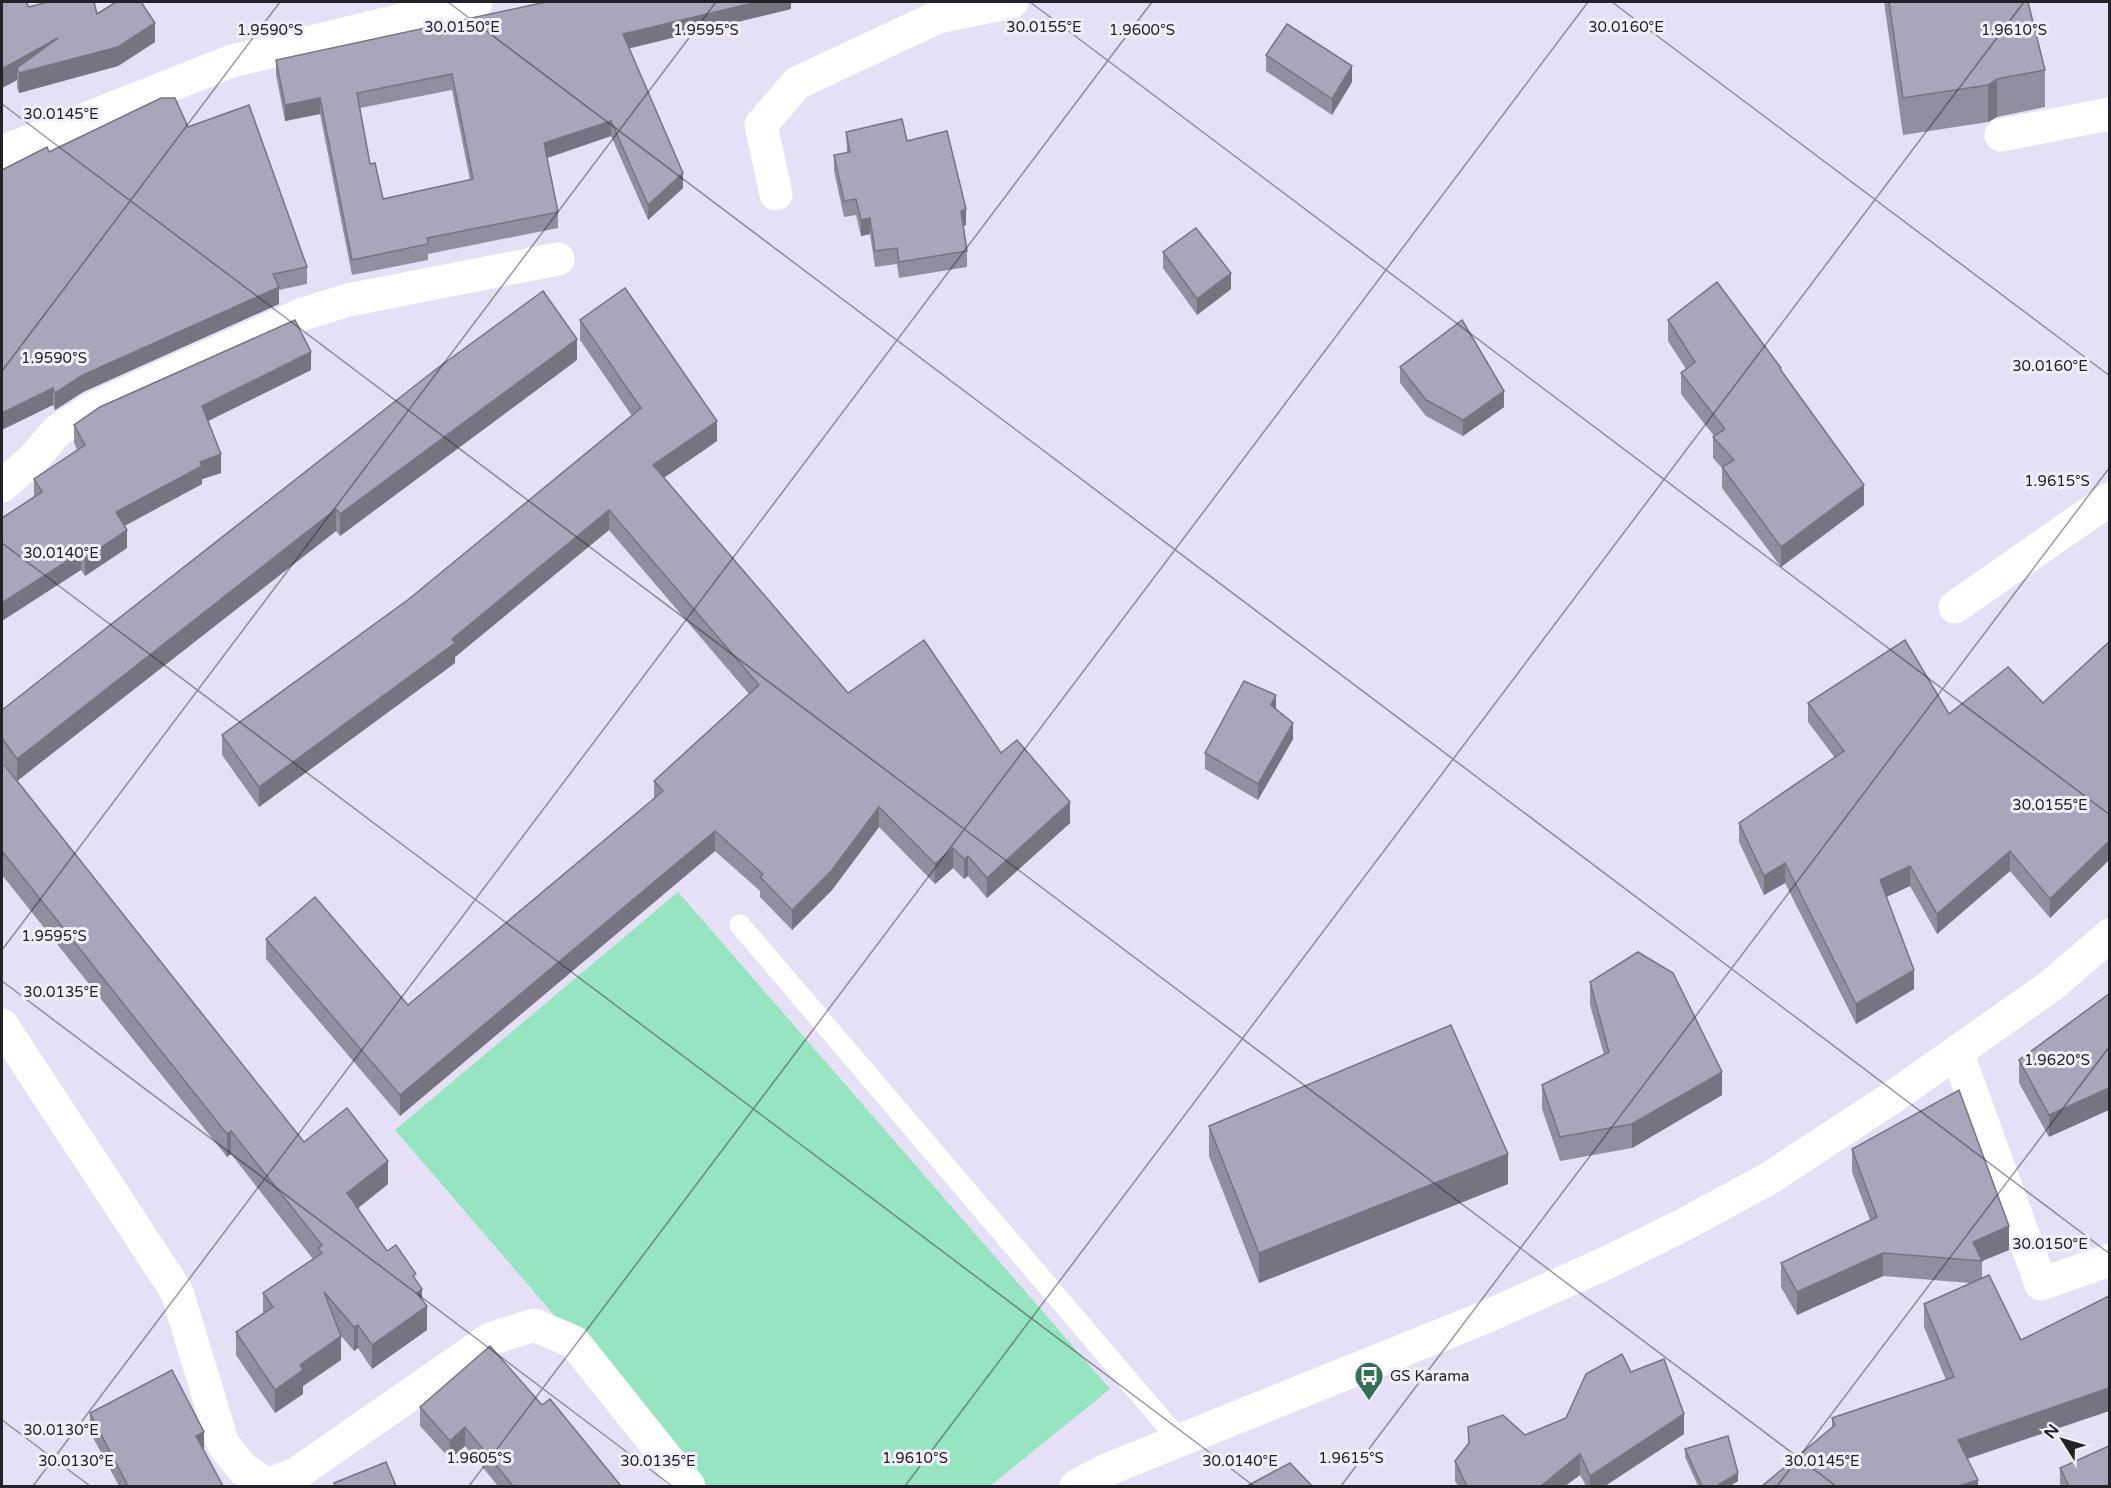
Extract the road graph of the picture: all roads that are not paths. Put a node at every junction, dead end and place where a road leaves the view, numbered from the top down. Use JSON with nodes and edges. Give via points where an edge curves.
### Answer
{"nodes":[{"id":1,"x":476,"y":2,"type":"edge"},
{"id":2,"x":1012,"y":2,"type":"edge"},
{"id":3,"x":2109,"y":114,"type":"edge"},
{"id":4,"x":2001,"y":135,"type":"dead end"},
{"id":5,"x":2,"y":152,"type":"edge"},
{"id":6,"x":776,"y":194,"type":"dead end"},
{"id":7,"x":558,"y":259,"type":"dead end"},
{"id":8,"x":2,"y":486,"type":"edge"},
{"id":9,"x":2109,"y":499,"type":"edge"},
{"id":10,"x":1955,"y":607,"type":"dead end"},
{"id":11,"x":740,"y":926,"type":"dead end"},
{"id":12,"x":2109,"y":935,"type":"edge"},
{"id":13,"x":2,"y":1024,"type":"edge"},
{"id":14,"x":1957,"y":1052,"type":"junction"},
{"id":15,"x":2109,"y":1260,"type":"edge"},
{"id":16,"x":1180,"y":1441,"type":"junction"},
{"id":17,"x":267,"y":1486,"type":"edge"},
{"id":18,"x":689,"y":1486,"type":"edge"},
{"id":19,"x":1076,"y":1486,"type":"edge"}],
"edges":[{"from":1,"to":5,"type":"street","via":[[232,61]]},
{"from":2,"to":6,"type":"street","via":[[938,17],[798,83],[761,125]]},
{"from":3,"to":4,"type":"street"},
{"from":7,"to":8,"type":"street","via":[[348,300],[303,314],[91,409],[57,431]]},
{"from":9,"to":10,"type":"street"},
{"from":11,"to":16,"type":"lane"},
{"from":12,"to":14,"type":"street","via":[[2052,985]]},
{"from":13,"to":17,"type":"street","via":[[177,1292],[223,1444],[242,1468]]},
{"from":14,"to":15,"type":"street","via":[[2042,1284]]},
{"from":14,"to":16,"type":"street","via":[[1768,1179],[1665,1234],[1486,1317]]},
{"from":16,"to":19,"type":"street"},
{"from":17,"to":18,"type":"street","via":[[296,1474],[490,1339],[534,1325],[574,1342]]}]}
